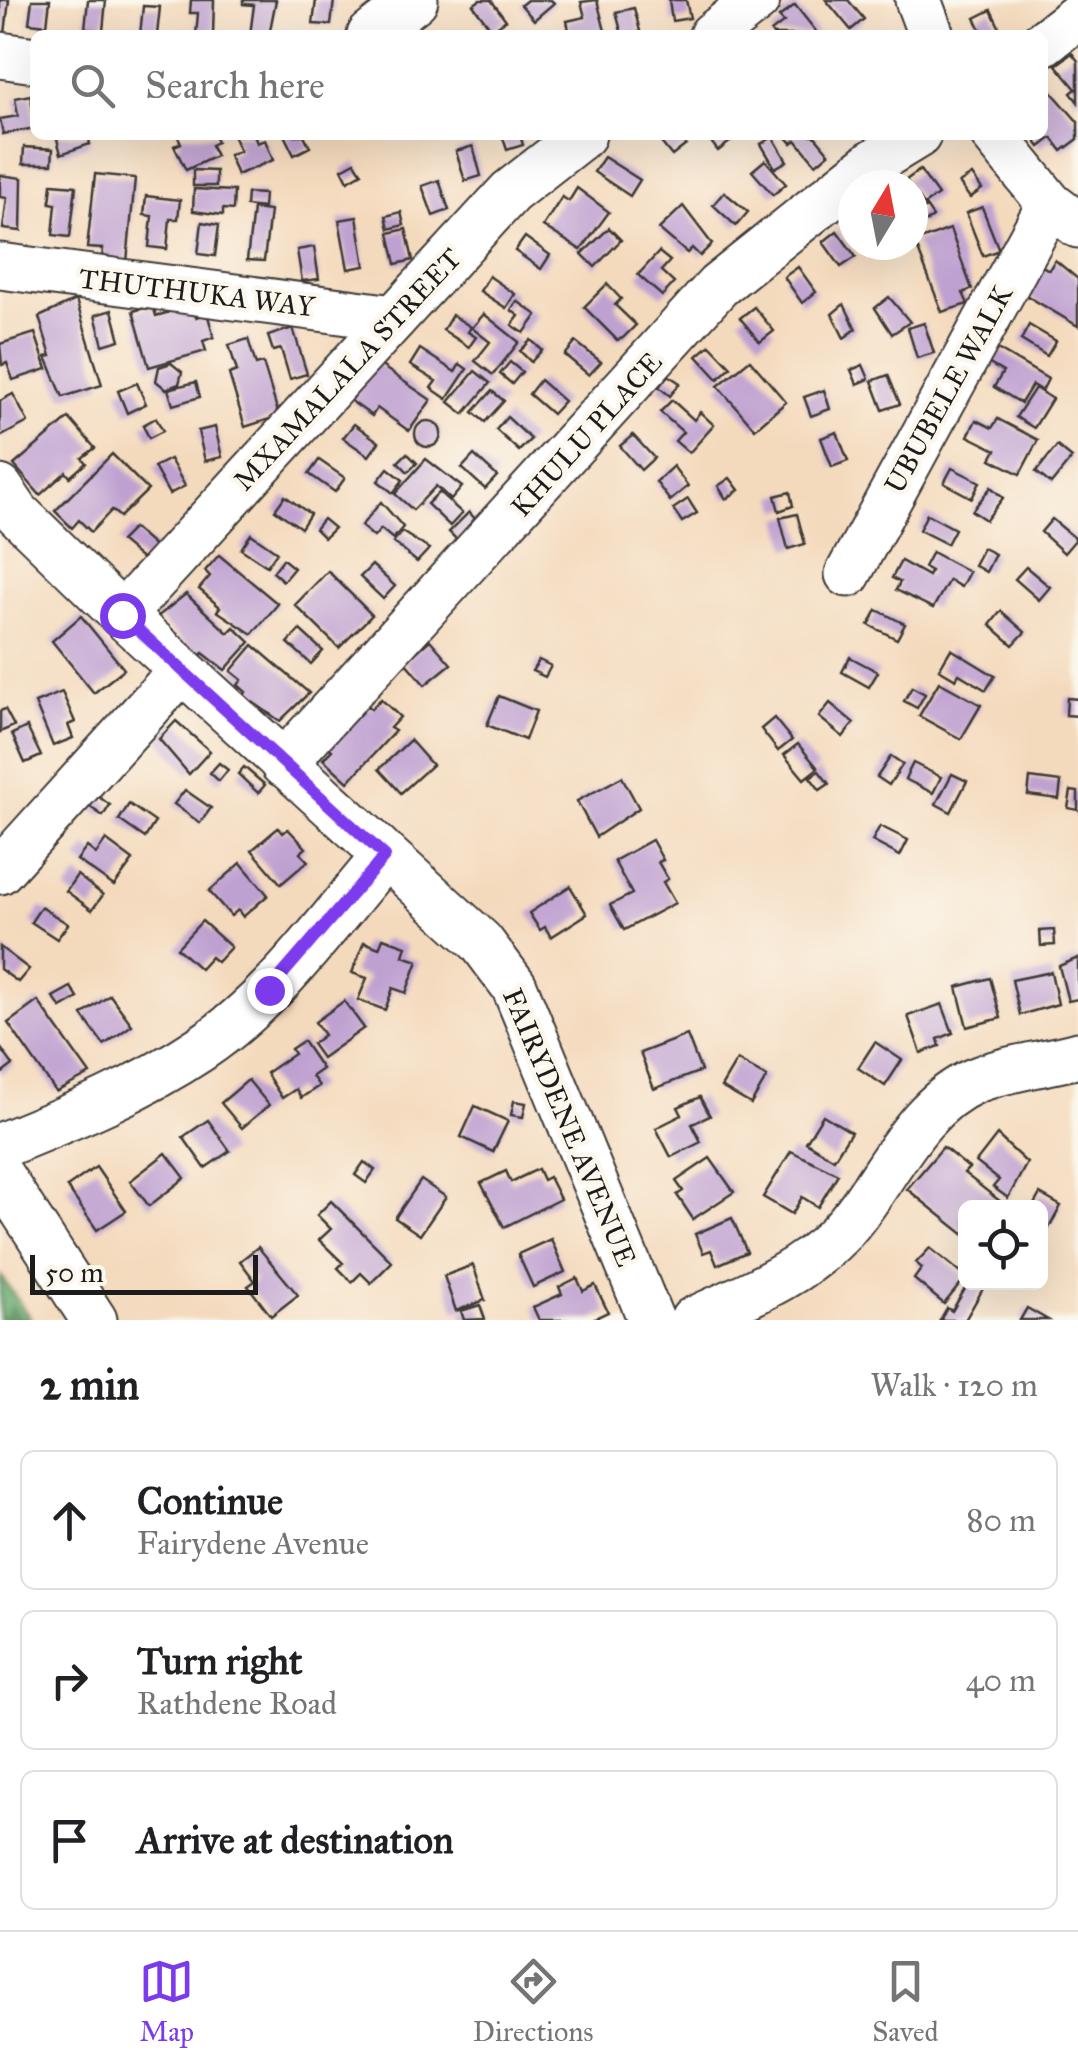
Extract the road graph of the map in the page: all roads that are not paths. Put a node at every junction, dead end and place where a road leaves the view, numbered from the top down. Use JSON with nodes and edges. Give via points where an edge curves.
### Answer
{"nodes":[{"id":1,"x":414,"y":0,"type":"edge"},
{"id":2,"x":758,"y":0,"type":"edge"},
{"id":3,"x":918,"y":0,"type":"edge"},
{"id":4,"x":1078,"y":16,"type":"edge"},
{"id":5,"x":376,"y":30,"type":"edge"},
{"id":6,"x":719,"y":30,"type":"edge"},
{"id":7,"x":929,"y":30,"type":"edge"},
{"id":8,"x":1048,"y":39,"type":"edge"},
{"id":9,"x":0,"y":55,"type":"edge"},
{"id":10,"x":30,"y":59,"type":"edge"},
{"id":11,"x":578,"y":140,"type":"edge"},
{"id":12,"x":910,"y":140,"type":"edge"},
{"id":13,"x":998,"y":140,"type":"edge"},
{"id":14,"x":1064,"y":215,"type":"edge"},
{"id":15,"x":0,"y":266,"type":"edge"},
{"id":16,"x":394,"y":318,"type":"junction"},
{"id":17,"x":6,"y":509,"type":"edge"},
{"id":18,"x":848,"y":574,"type":"dead end"},
{"id":19,"x":122,"y":615,"type":"junction"},
{"id":20,"x":181,"y":670,"type":"junction"},
{"id":21,"x":283,"y":764,"type":"junction"},
{"id":22,"x":385,"y":856,"type":"junction"},
{"id":23,"x":0,"y":870,"type":"edge"},
{"id":24,"x":1078,"y":1056,"type":"edge"},
{"id":25,"x":0,"y":1146,"type":"edge"},
{"id":26,"x":0,"y":1175,"type":"edge"},
{"id":27,"x":94,"y":1320,"type":"edge"},
{"id":28,"x":651,"y":1320,"type":"edge"},
{"id":29,"x":693,"y":1320,"type":"edge"}],
"edges":[{"from":1,"to":5,"type":"street"},
{"from":2,"to":6,"type":"street"},
{"from":3,"to":7,"type":"street"},
{"from":4,"to":8,"type":"street"},
{"from":9,"to":10,"type":"street"},
{"from":11,"to":16,"type":"street","name":"MXAMALALA STREET","via":[[510,192]]},
{"from":12,"to":21,"type":"street","name":"KHULU PLACE","via":[[718,286]]},
{"from":13,"to":14,"type":"street"},
{"from":14,"to":18,"type":"street","name":"UBUBELE WALK"},
{"from":15,"to":16,"type":"street","name":"THUTHUKA WAY"},
{"from":16,"to":19,"type":"street","name":"MXAMALALA STREET"},
{"from":17,"to":19,"type":"street","name":"FAIRYDENE AVENUE"},
{"from":19,"to":20,"type":"street","name":"FAIRYDENE AVENUE"},
{"from":20,"to":21,"type":"street","name":"FAIRYDENE AVENUE"},
{"from":20,"to":23,"type":"street"},
{"from":21,"to":22,"type":"street","name":"FAIRYDENE AVENUE"},
{"from":22,"to":25,"type":"street","via":[[269,990],[202,1048],[120,1096]]},
{"from":22,"to":28,"type":"street","name":"FAIRYDENE AVENUE","via":[[481,942],[514,986]]},
{"from":24,"to":29,"type":"street","via":[[972,1082],[939,1106],[901,1149],[838,1236],[782,1278]]},
{"from":26,"to":27,"type":"street"}]}
